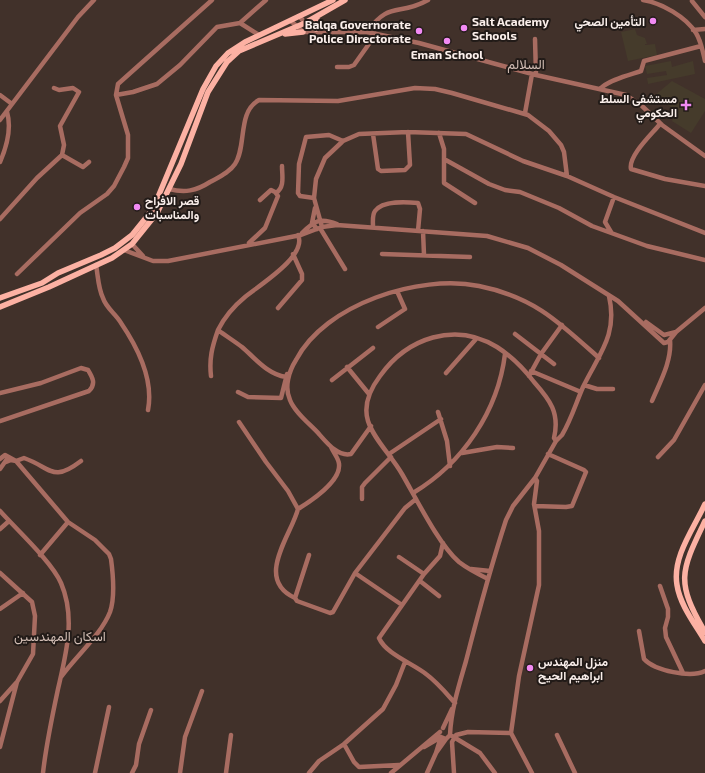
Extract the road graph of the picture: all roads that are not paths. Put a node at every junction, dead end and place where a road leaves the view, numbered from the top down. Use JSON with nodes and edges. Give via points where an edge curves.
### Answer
{"nodes":[{"id":1,"x":212,"y":0,"type":"edge"},
{"id":2,"x":266,"y":0,"type":"edge"},
{"id":3,"x":333,"y":0,"type":"edge"},
{"id":4,"x":345,"y":0,"type":"edge"},
{"id":5,"x":428,"y":0,"type":"edge"},
{"id":6,"x":643,"y":0,"type":"edge"},
{"id":7,"x":92,"y":1,"type":"edge"},
{"id":8,"x":692,"y":1,"type":"dead end"},
{"id":9,"x":300,"y":17,"type":"junction"},
{"id":10,"x":318,"y":17,"type":"junction"},
{"id":11,"x":705,"y":17,"type":"edge"},
{"id":12,"x":291,"y":21,"type":"junction"},
{"id":13,"x":240,"y":23,"type":"junction"},
{"id":14,"x":305,"y":23,"type":"junction"},
{"id":15,"x":296,"y":27,"type":"junction"},
{"id":16,"x":316,"y":29,"type":"junction"},
{"id":17,"x":705,"y":29,"type":"edge"},
{"id":18,"x":694,"y":30,"type":"junction"},
{"id":19,"x":303,"y":32,"type":"junction"},
{"id":20,"x":323,"y":32,"type":"junction"},
{"id":21,"x":367,"y":32,"type":"junction"},
{"id":22,"x":260,"y":34,"type":"junction"},
{"id":23,"x":376,"y":34,"type":"junction"},
{"id":24,"x":279,"y":35,"type":"junction"},
{"id":25,"x":535,"y":39,"type":"dead end"},
{"id":26,"x":701,"y":46,"type":"junction"},
{"id":27,"x":705,"y":61,"type":"edge"},
{"id":28,"x":337,"y":67,"type":"dead end"},
{"id":29,"x":534,"y":74,"type":"junction"},
{"id":30,"x":54,"y":88,"type":"dead end"},
{"id":31,"x":600,"y":89,"type":"junction"},
{"id":32,"x":205,"y":90,"type":"junction"},
{"id":33,"x":0,"y":95,"type":"edge"},
{"id":34,"x":116,"y":95,"type":"junction"},
{"id":35,"x":12,"y":104,"type":"junction"},
{"id":36,"x":7,"y":112,"type":"junction"},
{"id":37,"x":525,"y":113,"type":"junction"},
{"id":38,"x":0,"y":120,"type":"edge"},
{"id":39,"x":660,"y":124,"type":"junction"},
{"id":40,"x":408,"y":132,"type":"junction"},
{"id":41,"x":439,"y":133,"type":"junction"},
{"id":42,"x":374,"y":134,"type":"junction"},
{"id":43,"x":343,"y":141,"type":"junction"},
{"id":44,"x":62,"y":155,"type":"junction"},
{"id":45,"x":705,"y":156,"type":"edge"},
{"id":46,"x":444,"y":159,"type":"junction"},
{"id":47,"x":0,"y":162,"type":"edge"},
{"id":48,"x":90,"y":162,"type":"dead end"},
{"id":49,"x":282,"y":166,"type":"dead end"},
{"id":50,"x":567,"y":176,"type":"junction"},
{"id":51,"x":705,"y":186,"type":"edge"},
{"id":52,"x":169,"y":189,"type":"junction"},
{"id":53,"x":276,"y":193,"type":"junction"},
{"id":54,"x":314,"y":198,"type":"junction"},
{"id":55,"x":614,"y":198,"type":"junction"},
{"id":56,"x":260,"y":200,"type":"dead end"},
{"id":57,"x":475,"y":203,"type":"dead end"},
{"id":58,"x":315,"y":208,"type":"junction"},
{"id":59,"x":0,"y":219,"type":"edge"},
{"id":60,"x":321,"y":219,"type":"junction"},
{"id":61,"x":312,"y":223,"type":"junction"},
{"id":62,"x":338,"y":225,"type":"junction"},
{"id":63,"x":373,"y":227,"type":"junction"},
{"id":64,"x":320,"y":228,"type":"junction"},
{"id":65,"x":420,"y":231,"type":"junction"},
{"id":66,"x":611,"y":232,"type":"junction"},
{"id":67,"x":705,"y":233,"type":"edge"},
{"id":68,"x":300,"y":235,"type":"junction"},
{"id":69,"x":132,"y":244,"type":"junction"},
{"id":70,"x":248,"y":244,"type":"junction"},
{"id":71,"x":124,"y":250,"type":"junction"},
{"id":72,"x":293,"y":254,"type":"junction"},
{"id":73,"x":382,"y":254,"type":"dead end"},
{"id":74,"x":424,"y":255,"type":"junction"},
{"id":75,"x":144,"y":256,"type":"junction"},
{"id":76,"x":470,"y":257,"type":"dead end"},
{"id":77,"x":705,"y":260,"type":"edge"},
{"id":78,"x":96,"y":265,"type":"junction"},
{"id":79,"x":69,"y":268,"type":"junction"},
{"id":80,"x":345,"y":269,"type":"dead end"},
{"id":81,"x":17,"y":274,"type":"dead end"},
{"id":82,"x":73,"y":276,"type":"junction"},
{"id":83,"x":398,"y":291,"type":"junction"},
{"id":84,"x":609,"y":296,"type":"junction"},
{"id":85,"x":0,"y":298,"type":"edge"},
{"id":86,"x":0,"y":307,"type":"edge"},
{"id":87,"x":278,"y":308,"type":"dead end"},
{"id":88,"x":705,"y":308,"type":"edge"},
{"id":89,"x":634,"y":314,"type":"junction"},
{"id":90,"x":562,"y":325,"type":"junction"},
{"id":91,"x":378,"y":326,"type":"dead end"},
{"id":92,"x":218,"y":330,"type":"junction"},
{"id":93,"x":676,"y":332,"type":"junction"},
{"id":94,"x":515,"y":334,"type":"dead end"},
{"id":95,"x":476,"y":339,"type":"junction"},
{"id":96,"x":670,"y":340,"type":"junction"},
{"id":97,"x":373,"y":348,"type":"dead end"},
{"id":98,"x":505,"y":354,"type":"junction"},
{"id":99,"x":541,"y":354,"type":"junction"},
{"id":100,"x":599,"y":358,"type":"junction"},
{"id":101,"x":513,"y":360,"type":"junction"},
{"id":102,"x":554,"y":364,"type":"dead end"},
{"id":103,"x":347,"y":367,"type":"junction"},
{"id":104,"x":504,"y":368,"type":"junction"},
{"id":105,"x":290,"y":370,"type":"junction"},
{"id":106,"x":446,"y":373,"type":"dead end"},
{"id":107,"x":530,"y":373,"type":"junction"},
{"id":108,"x":211,"y":376,"type":"dead end"},
{"id":109,"x":286,"y":377,"type":"junction"},
{"id":110,"x":332,"y":380,"type":"dead end"},
{"id":111,"x":584,"y":385,"type":"junction"},
{"id":112,"x":705,"y":385,"type":"edge"},
{"id":113,"x":613,"y":389,"type":"dead end"},
{"id":114,"x":0,"y":392,"type":"edge"},
{"id":115,"x":238,"y":392,"type":"dead end"},
{"id":116,"x":581,"y":392,"type":"junction"},
{"id":117,"x":370,"y":394,"type":"junction"},
{"id":118,"x":652,"y":401,"type":"dead end"},
{"id":119,"x":148,"y":410,"type":"dead end"},
{"id":120,"x":438,"y":412,"type":"dead end"},
{"id":121,"x":441,"y":419,"type":"junction"},
{"id":122,"x":0,"y":421,"type":"edge"},
{"id":123,"x":239,"y":422,"type":"dead end"},
{"id":124,"x":370,"y":426,"type":"junction"},
{"id":125,"x":556,"y":441,"type":"junction"},
{"id":126,"x":330,"y":447,"type":"junction"},
{"id":127,"x":513,"y":448,"type":"dead end"},
{"id":128,"x":462,"y":453,"type":"junction"},
{"id":129,"x":548,"y":454,"type":"junction"},
{"id":130,"x":1,"y":456,"type":"edge"},
{"id":131,"x":390,"y":456,"type":"junction"},
{"id":132,"x":658,"y":457,"type":"dead end"},
{"id":133,"x":16,"y":461,"type":"junction"},
{"id":134,"x":81,"y":461,"type":"dead end"},
{"id":135,"x":6,"y":462,"type":"junction"},
{"id":136,"x":450,"y":466,"type":"junction"},
{"id":137,"x":0,"y":469,"type":"edge"},
{"id":138,"x":535,"y":478,"type":"junction"},
{"id":139,"x":413,"y":493,"type":"junction"},
{"id":140,"x":362,"y":498,"type":"dead end"},
{"id":141,"x":416,"y":499,"type":"junction"},
{"id":142,"x":705,"y":504,"type":"edge"},
{"id":143,"x":535,"y":506,"type":"junction"},
{"id":144,"x":298,"y":509,"type":"junction"},
{"id":145,"x":0,"y":511,"type":"edge"},
{"id":146,"x":9,"y":521,"type":"junction"},
{"id":147,"x":705,"y":521,"type":"edge"},
{"id":148,"x":68,"y":522,"type":"junction"},
{"id":149,"x":0,"y":529,"type":"edge"},
{"id":150,"x":443,"y":543,"type":"junction"},
{"id":151,"x":450,"y":553,"type":"junction"},
{"id":152,"x":40,"y":555,"type":"junction"},
{"id":153,"x":309,"y":555,"type":"dead end"},
{"id":154,"x":440,"y":556,"type":"junction"},
{"id":155,"x":399,"y":557,"type":"dead end"},
{"id":156,"x":470,"y":570,"type":"junction"},
{"id":157,"x":490,"y":571,"type":"junction"},
{"id":158,"x":0,"y":573,"type":"edge"},
{"id":159,"x":355,"y":573,"type":"junction"},
{"id":160,"x":424,"y":574,"type":"junction"},
{"id":161,"x":488,"y":579,"type":"junction"},
{"id":162,"x":420,"y":581,"type":"junction"},
{"id":163,"x":660,"y":586,"type":"dead end"},
{"id":164,"x":23,"y":593,"type":"junction"},
{"id":165,"x":439,"y":596,"type":"dead end"},
{"id":166,"x":295,"y":598,"type":"junction"},
{"id":167,"x":402,"y":605,"type":"junction"},
{"id":168,"x":0,"y":609,"type":"edge"},
{"id":169,"x":639,"y":630,"type":"dead end"},
{"id":170,"x":705,"y":632,"type":"edge"},
{"id":171,"x":705,"y":641,"type":"edge"},
{"id":172,"x":405,"y":662,"type":"junction"},
{"id":173,"x":705,"y":671,"type":"edge"},
{"id":174,"x":684,"y":673,"type":"junction"},
{"id":175,"x":61,"y":677,"type":"junction"},
{"id":176,"x":17,"y":682,"type":"junction"},
{"id":177,"x":202,"y":691,"type":"dead end"},
{"id":178,"x":0,"y":701,"type":"edge"},
{"id":179,"x":454,"y":704,"type":"junction"},
{"id":180,"x":109,"y":707,"type":"dead end"},
{"id":181,"x":151,"y":710,"type":"dead end"},
{"id":182,"x":511,"y":733,"type":"junction"},
{"id":183,"x":442,"y":734,"type":"junction"},
{"id":184,"x":451,"y":734,"type":"junction"},
{"id":185,"x":231,"y":735,"type":"dead end"},
{"id":186,"x":557,"y":735,"type":"dead end"},
{"id":187,"x":344,"y":744,"type":"junction"},
{"id":188,"x":0,"y":747,"type":"edge"},
{"id":189,"x":399,"y":765,"type":"junction"},
{"id":190,"x":43,"y":773,"type":"edge"},
{"id":191,"x":95,"y":773,"type":"edge"},
{"id":192,"x":132,"y":773,"type":"edge"},
{"id":193,"x":180,"y":773,"type":"edge"},
{"id":194,"x":226,"y":773,"type":"edge"},
{"id":195,"x":309,"y":773,"type":"edge"},
{"id":196,"x":391,"y":773,"type":"edge"},
{"id":197,"x":427,"y":773,"type":"edge"},
{"id":198,"x":454,"y":773,"type":"edge"},
{"id":199,"x":495,"y":773,"type":"edge"},
{"id":200,"x":532,"y":773,"type":"edge"},
{"id":201,"x":575,"y":773,"type":"edge"}],
"edges":[{"from":1,"to":34,"type":"street","via":[[119,83]]},
{"from":2,"to":13,"type":"street"},
{"from":3,"to":9,"type":"main road"},
{"from":4,"to":10,"type":"main road"},
{"from":5,"to":21,"type":"street","via":[[415,5],[386,8],[377,15]]},
{"from":6,"to":18,"type":"street","via":[[666,8]]},
{"from":7,"to":35,"type":"street"},
{"from":8,"to":11,"type":"street"},
{"from":9,"to":12,"type":"main road"},
{"from":9,"to":14,"type":"street"},
{"from":10,"to":14,"type":"main road"},
{"from":10,"to":16,"type":"main road"},
{"from":12,"to":15,"type":"street"},
{"from":12,"to":22,"type":"main road"},
{"from":13,"to":22,"type":"street"},
{"from":13,"to":34,"type":"street","via":[[217,27],[180,65],[157,84]]},
{"from":14,"to":15,"type":"main road"},
{"from":14,"to":16,"type":"street"},
{"from":15,"to":19,"type":"street"},
{"from":15,"to":24,"type":"main road"},
{"from":16,"to":20,"type":"street"},
{"from":17,"to":18,"type":"street"},
{"from":18,"to":26,"type":"street"},
{"from":19,"to":20,"type":"street"},
{"from":19,"to":24,"type":"main road"},
{"from":20,"to":21,"type":"street"},
{"from":21,"to":23,"type":"street"},
{"from":22,"to":32,"type":"main road","via":[[228,53],[208,77]]},
{"from":23,"to":28,"type":"street","via":[[354,65]]},
{"from":23,"to":29,"type":"street"},
{"from":24,"to":32,"type":"main road","via":[[239,51]]},
{"from":25,"to":29,"type":"street"},
{"from":26,"to":27,"type":"street"},
{"from":26,"to":31,"type":"street","via":[[644,61],[641,71],[628,74]]},
{"from":29,"to":31,"type":"street"},
{"from":29,"to":37,"type":"street"},
{"from":30,"to":44,"type":"street","via":[[73,88],[79,92],[60,126],[64,145]]},
{"from":31,"to":39,"type":"street","via":[[632,98]]},
{"from":32,"to":52,"type":"main road","via":[[185,153]]},
{"from":32,"to":79,"type":"main road","via":[[150,213],[125,242]]},
{"from":33,"to":35,"type":"street"},
{"from":34,"to":81,"type":"street","via":[[126,124],[128,158],[114,186],[72,219]]},
{"from":35,"to":36,"type":"street"},
{"from":36,"to":38,"type":"street"},
{"from":36,"to":47,"type":"street","via":[[8,138]]},
{"from":37,"to":50,"type":"street","via":[[549,131],[561,145]]},
{"from":37,"to":52,"type":"street","via":[[429,88],[397,90],[338,100],[259,100],[252,105],[240,154],[230,170],[203,187],[191,191]]},
{"from":39,"to":45,"type":"street"},
{"from":39,"to":51,"type":"street","via":[[637,151],[631,161],[632,169],[665,179]]},
{"from":40,"to":41,"type":"street"},
{"from":40,"to":42,"type":"street"},
{"from":40,"to":42,"type":"street","via":[[410,165],[405,170],[378,169]]},
{"from":41,"to":46,"type":"street"},
{"from":41,"to":50,"type":"street","via":[[466,134],[523,161]]},
{"from":42,"to":43,"type":"street","via":[[359,134]]},
{"from":43,"to":54,"type":"street","via":[[325,158],[316,179]]},
{"from":43,"to":54,"type":"street","via":[[329,135],[309,136],[305,139],[299,164],[298,193],[300,196]]},
{"from":44,"to":48,"type":"street","via":[[83,167]]},
{"from":44,"to":59,"type":"street"},
{"from":46,"to":57,"type":"street","via":[[444,183]]},
{"from":46,"to":66,"type":"street","via":[[488,184],[520,192],[559,208],[592,226]]},
{"from":49,"to":53,"type":"street","via":[[283,184]]},
{"from":50,"to":55,"type":"street"},
{"from":52,"to":69,"type":"main road","via":[[152,221]]},
{"from":53,"to":56,"type":"street","via":[[271,190]]},
{"from":53,"to":70,"type":"street","via":[[278,198],[265,228]]},
{"from":54,"to":58,"type":"street"},
{"from":55,"to":66,"type":"street","via":[[605,222]]},
{"from":55,"to":67,"type":"street"},
{"from":58,"to":60,"type":"street"},
{"from":58,"to":61,"type":"street"},
{"from":60,"to":61,"type":"street"},
{"from":60,"to":62,"type":"street"},
{"from":60,"to":64,"type":"street"},
{"from":61,"to":64,"type":"street"},
{"from":61,"to":68,"type":"street"},
{"from":62,"to":63,"type":"street"},
{"from":62,"to":64,"type":"street"},
{"from":63,"to":65,"type":"street"},
{"from":63,"to":65,"type":"street","via":[[374,214],[380,207],[405,202],[418,203]]},
{"from":64,"to":68,"type":"street"},
{"from":64,"to":80,"type":"street"},
{"from":65,"to":74,"type":"street"},
{"from":65,"to":84,"type":"street","via":[[487,236],[528,248]]},
{"from":66,"to":77,"type":"street","via":[[647,246]]},
{"from":68,"to":70,"type":"street"},
{"from":68,"to":72,"type":"street"},
{"from":69,"to":71,"type":"main road"},
{"from":69,"to":75,"type":"street"},
{"from":70,"to":75,"type":"street","via":[[168,261],[154,261]]},
{"from":71,"to":75,"type":"street"},
{"from":71,"to":78,"type":"main road"},
{"from":72,"to":87,"type":"street","via":[[302,280]]},
{"from":72,"to":92,"type":"street","via":[[286,265],[235,307]]},
{"from":73,"to":74,"type":"street"},
{"from":74,"to":76,"type":"street"},
{"from":78,"to":82,"type":"main road"},
{"from":78,"to":119,"type":"street","via":[[102,298],[121,322],[135,346],[147,377],[150,395]]},
{"from":79,"to":82,"type":"main road"},
{"from":79,"to":85,"type":"main road","via":[[42,283]]},
{"from":82,"to":86,"type":"main road"},
{"from":83,"to":90,"type":"street","via":[[428,285],[478,286],[532,304]]},
{"from":83,"to":91,"type":"street","via":[[404,309]]},
{"from":83,"to":105,"type":"street","via":[[362,304],[331,321],[306,344]]},
{"from":84,"to":89,"type":"street"},
{"from":84,"to":100,"type":"street","via":[[611,328]]},
{"from":88,"to":93,"type":"street"},
{"from":89,"to":93,"type":"street","via":[[661,334]]},
{"from":89,"to":96,"type":"street","via":[[662,342]]},
{"from":90,"to":99,"type":"street"},
{"from":90,"to":100,"type":"street"},
{"from":92,"to":108,"type":"street","via":[[210,360]]},
{"from":92,"to":109,"type":"street","via":[[275,374]]},
{"from":93,"to":96,"type":"street"},
{"from":94,"to":99,"type":"street"},
{"from":95,"to":98,"type":"street","via":[[496,346]]},
{"from":95,"to":106,"type":"street"},
{"from":95,"to":117,"type":"street","via":[[454,334],[441,335],[418,343],[387,366]]},
{"from":96,"to":118,"type":"street","via":[[668,362]]},
{"from":97,"to":103,"type":"street"},
{"from":98,"to":101,"type":"street"},
{"from":98,"to":104,"type":"street"},
{"from":99,"to":102,"type":"street"},
{"from":99,"to":107,"type":"street"},
{"from":100,"to":111,"type":"street"},
{"from":101,"to":104,"type":"street"},
{"from":101,"to":107,"type":"street"},
{"from":103,"to":110,"type":"street"},
{"from":103,"to":117,"type":"street"},
{"from":104,"to":128,"type":"street","via":[[483,421]]},
{"from":105,"to":109,"type":"street"},
{"from":105,"to":126,"type":"street","via":[[290,401]]},
{"from":107,"to":116,"type":"street"},
{"from":107,"to":125,"type":"street","via":[[554,410],[557,422],[554,438]]},
{"from":109,"to":115,"type":"street","via":[[281,398],[248,396]]},
{"from":111,"to":113,"type":"street","via":[[597,389]]},
{"from":111,"to":116,"type":"street"},
{"from":112,"to":132,"type":"street","via":[[674,440]]},
{"from":114,"to":122,"type":"street","via":[[35,385],[81,368],[88,370],[94,383],[89,391]]},
{"from":116,"to":125,"type":"street","via":[[569,422]]},
{"from":117,"to":124,"type":"street","via":[[366,413]]},
{"from":120,"to":121,"type":"street"},
{"from":121,"to":131,"type":"street"},
{"from":121,"to":136,"type":"street"},
{"from":123,"to":144,"type":"street"},
{"from":124,"to":126,"type":"street","via":[[351,454],[346,455]]},
{"from":124,"to":131,"type":"street"},
{"from":125,"to":129,"type":"street"},
{"from":126,"to":144,"type":"street","via":[[339,463],[338,474],[310,502]]},
{"from":127,"to":128,"type":"street","via":[[497,447]]},
{"from":128,"to":136,"type":"street"},
{"from":129,"to":138,"type":"street"},
{"from":129,"to":143,"type":"street","via":[[586,472],[572,506]]},
{"from":130,"to":133,"type":"street"},
{"from":130,"to":135,"type":"street","via":[[7,458]]},
{"from":131,"to":139,"type":"street"},
{"from":131,"to":140,"type":"street","via":[[362,487]]},
{"from":133,"to":134,"type":"street","via":[[24,458],[56,473],[69,470]]},
{"from":133,"to":135,"type":"street"},
{"from":133,"to":148,"type":"street"},
{"from":135,"to":137,"type":"street"},
{"from":136,"to":139,"type":"street"},
{"from":138,"to":143,"type":"street"},
{"from":138,"to":157,"type":"street","via":[[513,506],[506,520]]},
{"from":139,"to":141,"type":"street"},
{"from":141,"to":150,"type":"street"},
{"from":141,"to":159,"type":"street","via":[[404,508]]},
{"from":142,"to":171,"type":"main road","via":[[682,550],[676,575],[679,593]]},
{"from":143,"to":182,"type":"street","via":[[539,531],[539,585],[520,670]]},
{"from":144,"to":166,"type":"street","via":[[278,555],[277,567],[280,586]]},
{"from":145,"to":146,"type":"street"},
{"from":146,"to":149,"type":"street"},
{"from":146,"to":152,"type":"street"},
{"from":147,"to":170,"type":"main road","via":[[685,564],[684,576],[686,593]]},
{"from":148,"to":152,"type":"street"},
{"from":148,"to":175,"type":"street","via":[[95,540],[109,554],[112,566],[112,594],[110,611],[105,622]]},
{"from":150,"to":151,"type":"street"},
{"from":150,"to":154,"type":"street"},
{"from":151,"to":154,"type":"street"},
{"from":151,"to":156,"type":"street"},
{"from":152,"to":175,"type":"street","via":[[61,582],[70,622]]},
{"from":153,"to":166,"type":"street"},
{"from":154,"to":160,"type":"street"},
{"from":155,"to":160,"type":"street"},
{"from":156,"to":157,"type":"street"},
{"from":156,"to":161,"type":"street"},
{"from":157,"to":161,"type":"street"},
{"from":158,"to":164,"type":"street"},
{"from":159,"to":166,"type":"street","via":[[333,612],[297,602]]},
{"from":159,"to":167,"type":"street"},
{"from":160,"to":162,"type":"street"},
{"from":161,"to":179,"type":"street"},
{"from":162,"to":165,"type":"street"},
{"from":162,"to":167,"type":"street"},
{"from":163,"to":174,"type":"street","via":[[668,609],[664,628],[666,637]]},
{"from":164,"to":168,"type":"street"},
{"from":164,"to":176,"type":"street","via":[[34,607],[35,630],[32,658]]},
{"from":167,"to":172,"type":"street","via":[[379,638]]},
{"from":169,"to":174,"type":"street","via":[[644,659],[648,663],[657,669]]},
{"from":172,"to":179,"type":"street","via":[[430,677]]},
{"from":172,"to":187,"type":"street","via":[[386,704]]},
{"from":173,"to":174,"type":"street","via":[[696,674]]},
{"from":175,"to":190,"type":"street"},
{"from":176,"to":178,"type":"street"},
{"from":176,"to":188,"type":"street"},
{"from":177,"to":193,"type":"street","via":[[185,737]]},
{"from":179,"to":183,"type":"street"},
{"from":179,"to":184,"type":"street"},
{"from":180,"to":191,"type":"street"},
{"from":181,"to":192,"type":"street"},
{"from":182,"to":184,"type":"street"},
{"from":182,"to":200,"type":"street"},
{"from":183,"to":184,"type":"street"},
{"from":183,"to":184,"type":"street"},
{"from":183,"to":189,"type":"street"},
{"from":183,"to":197,"type":"street"},
{"from":184,"to":198,"type":"street"},
{"from":184,"to":199,"type":"street","via":[[480,753]]},
{"from":185,"to":194,"type":"street"},
{"from":186,"to":201,"type":"street"},
{"from":187,"to":189,"type":"street","via":[[359,768]]},
{"from":187,"to":195,"type":"street","via":[[319,761]]},
{"from":189,"to":196,"type":"street"}]}
